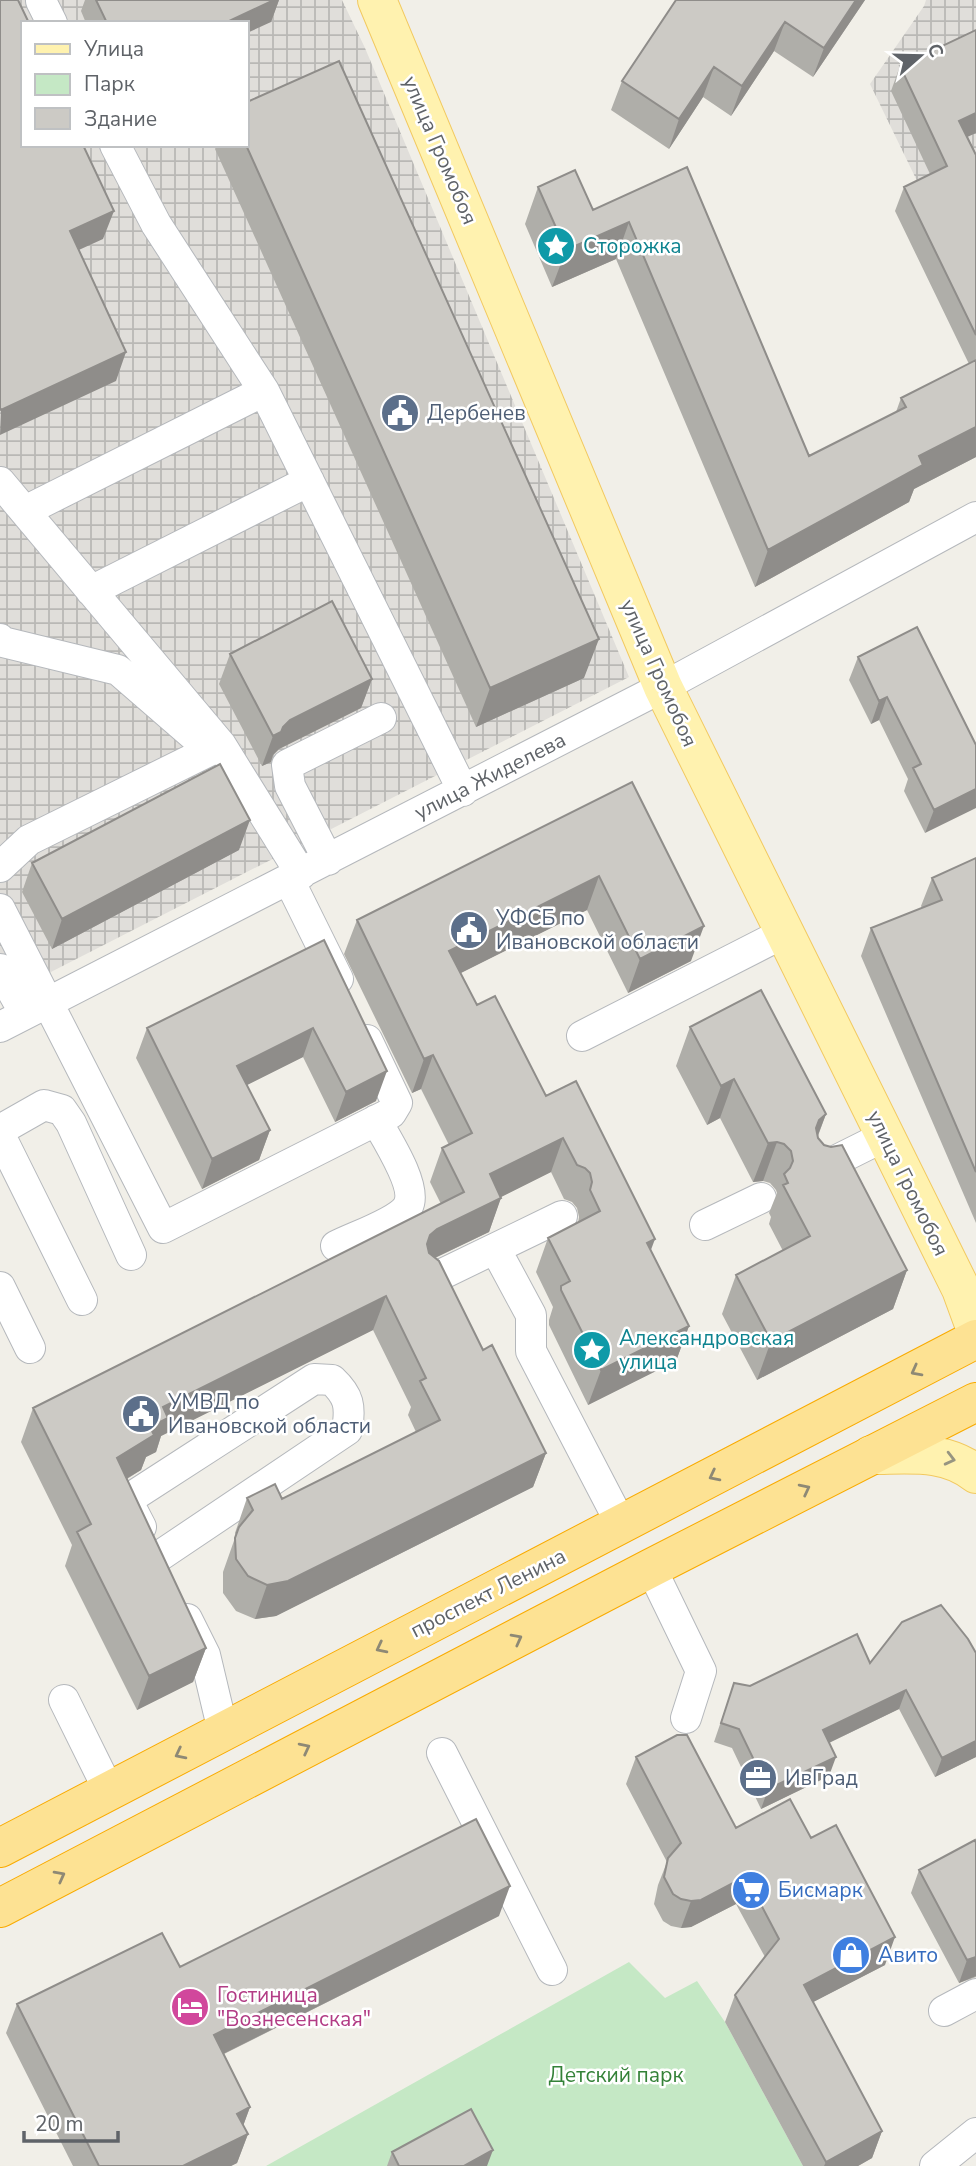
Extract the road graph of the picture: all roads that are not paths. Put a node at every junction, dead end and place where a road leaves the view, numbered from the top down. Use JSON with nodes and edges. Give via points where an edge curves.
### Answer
{"nodes":[{"id":1,"x":377,"y":0,"type":"edge"},
{"id":2,"x":117,"y":147,"type":"edge"},
{"id":3,"x":264,"y":391,"type":"junction"},
{"id":4,"x":309,"y":481,"type":"junction"},
{"id":5,"x":0,"y":482,"type":"edge"},
{"id":6,"x":25,"y":511,"type":"junction"},
{"id":7,"x":976,"y":517,"type":"edge"},
{"id":8,"x":91,"y":591,"type":"junction"},
{"id":9,"x":0,"y":639,"type":"edge"},
{"id":10,"x":663,"y":687,"type":"junction"},
{"id":11,"x":381,"y":718,"type":"dead end"},
{"id":12,"x":221,"y":745,"type":"junction"},
{"id":13,"x":463,"y":791,"type":"junction"},
{"id":14,"x":328,"y":860,"type":"junction"},
{"id":15,"x":0,"y":867,"type":"edge"},
{"id":16,"x":295,"y":877,"type":"junction"},
{"id":17,"x":0,"y":909,"type":"edge"},
{"id":18,"x":784,"y":933,"type":"junction"},
{"id":19,"x":0,"y":969,"type":"edge"},
{"id":20,"x":24,"y":1014,"type":"edge"},
{"id":21,"x":582,"y":1036,"type":"dead end"},
{"id":22,"x":376,"y":1120,"type":"junction"},
{"id":23,"x":0,"y":1133,"type":"edge"},
{"id":24,"x":885,"y":1136,"type":"junction"},
{"id":25,"x":820,"y":1169,"type":"edge"},
{"id":26,"x":761,"y":1198,"type":"dead end"},
{"id":27,"x":562,"y":1216,"type":"dead end"},
{"id":28,"x":705,"y":1225,"type":"dead end"},
{"id":29,"x":336,"y":1246,"type":"dead end"},
{"id":30,"x":496,"y":1250,"type":"junction"},
{"id":31,"x":131,"y":1255,"type":"dead end"},
{"id":32,"x":432,"y":1279,"type":"edge"},
{"id":33,"x":0,"y":1287,"type":"edge"},
{"id":34,"x":82,"y":1300,"type":"dead end"},
{"id":35,"x":976,"y":1330,"type":"edge"},
{"id":36,"x":976,"y":1339,"type":"edge"},
{"id":37,"x":30,"y":1348,"type":"dead end"},
{"id":38,"x":976,"y":1402,"type":"edge"},
{"id":39,"x":871,"y":1455,"type":"junction"},
{"id":40,"x":976,"y":1474,"type":"edge"},
{"id":41,"x":621,"y":1524,"type":"junction"},
{"id":42,"x":651,"y":1568,"type":"junction"},
{"id":43,"x":167,"y":1578,"type":"junction"},
{"id":44,"x":64,"y":1700,"type":"dead end"},
{"id":45,"x":685,"y":1718,"type":"dead end"},
{"id":46,"x":223,"y":1731,"type":"junction"},
{"id":47,"x":442,"y":1753,"type":"dead end"},
{"id":48,"x":109,"y":1791,"type":"junction"},
{"id":49,"x":0,"y":1848,"type":"edge"},
{"id":50,"x":0,"y":1908,"type":"edge"},
{"id":51,"x":552,"y":1970,"type":"dead end"},
{"id":52,"x":976,"y":1994,"type":"edge"},
{"id":53,"x":944,"y":2011,"type":"dead end"},
{"id":54,"x":976,"y":2133,"type":"edge"},
{"id":55,"x":935,"y":2166,"type":"edge"}],
"edges":[{"from":1,"to":10,"type":"main road","name":"улица Громобоя"},
{"from":2,"to":3,"type":"street","via":[[156,224]]},
{"from":3,"to":4,"type":"street"},
{"from":3,"to":6,"type":"street"},
{"from":4,"to":8,"type":"street"},
{"from":4,"to":13,"type":"street"},
{"from":5,"to":6,"type":"street"},
{"from":6,"to":8,"type":"street"},
{"from":7,"to":10,"type":"street","name":"улица Жиделева"},
{"from":8,"to":12,"type":"street"},
{"from":9,"to":12,"type":"street","via":[[118,670],[193,735]]},
{"from":10,"to":13,"type":"street","name":"улица Жиделева"},
{"from":10,"to":18,"type":"main road","name":"улица Громобоя"},
{"from":11,"to":14,"type":"street","via":[[287,765],[290,786]]},
{"from":12,"to":15,"type":"street","via":[[29,840]]},
{"from":12,"to":16,"type":"street"},
{"from":13,"to":14,"type":"street","name":"улица Жиделева"},
{"from":14,"to":16,"type":"street","name":"улица Жиделева"},
{"from":16,"to":20,"type":"street","name":"улица Жиделева"},
{"from":16,"to":22,"type":"street","via":[[397,1103],[391,1113]]},
{"from":17,"to":20,"type":"street"},
{"from":18,"to":21,"type":"street"},
{"from":18,"to":24,"type":"main road","name":"улица Громобоя"},
{"from":19,"to":20,"type":"street"},
{"from":20,"to":22,"type":"street","via":[[163,1228]]},
{"from":22,"to":29,"type":"street","via":[[410,1188],[408,1205],[397,1216]]},
{"from":23,"to":31,"type":"street","via":[[44,1105],[62,1110]]},
{"from":23,"to":34,"type":"street"},
{"from":24,"to":25,"type":"street"},
{"from":24,"to":35,"type":"main road","name":"улица Громобоя","via":[[961,1289]]},
{"from":26,"to":28,"type":"street"},
{"from":27,"to":30,"type":"street"},
{"from":30,"to":32,"type":"street"},
{"from":30,"to":41,"type":"street","via":[[531,1315],[531,1351]]},
{"from":33,"to":37,"type":"street"},
{"from":36,"to":41,"type":"highway","name":"проспект Ленина","one_way":true},
{"from":38,"to":39,"type":"highway"},
{"from":39,"to":40,"type":"main road","one_way":true,"via":[[933,1455],[961,1462]]},
{"from":42,"to":39,"type":"highway","one_way":true},
{"from":41,"to":46,"type":"highway","name":"проспект Ленина","one_way":true},
{"from":42,"to":45,"type":"street","via":[[701,1671]]},
{"from":50,"to":42,"type":"highway","one_way":true},
{"from":43,"to":43,"type":"street","via":[[127,1500],[314,1379],[332,1380],[344,1391],[350,1412],[347,1430]]},
{"from":43,"to":46,"type":"street","via":[[205,1655]]},
{"from":44,"to":48,"type":"street"},
{"from":46,"to":48,"type":"highway","name":"проспект Ленина","one_way":true},
{"from":47,"to":51,"type":"street"},
{"from":48,"to":49,"type":"highway","name":"проспект Ленина"},
{"from":52,"to":53,"type":"street"},
{"from":54,"to":55,"type":"street"}]}
